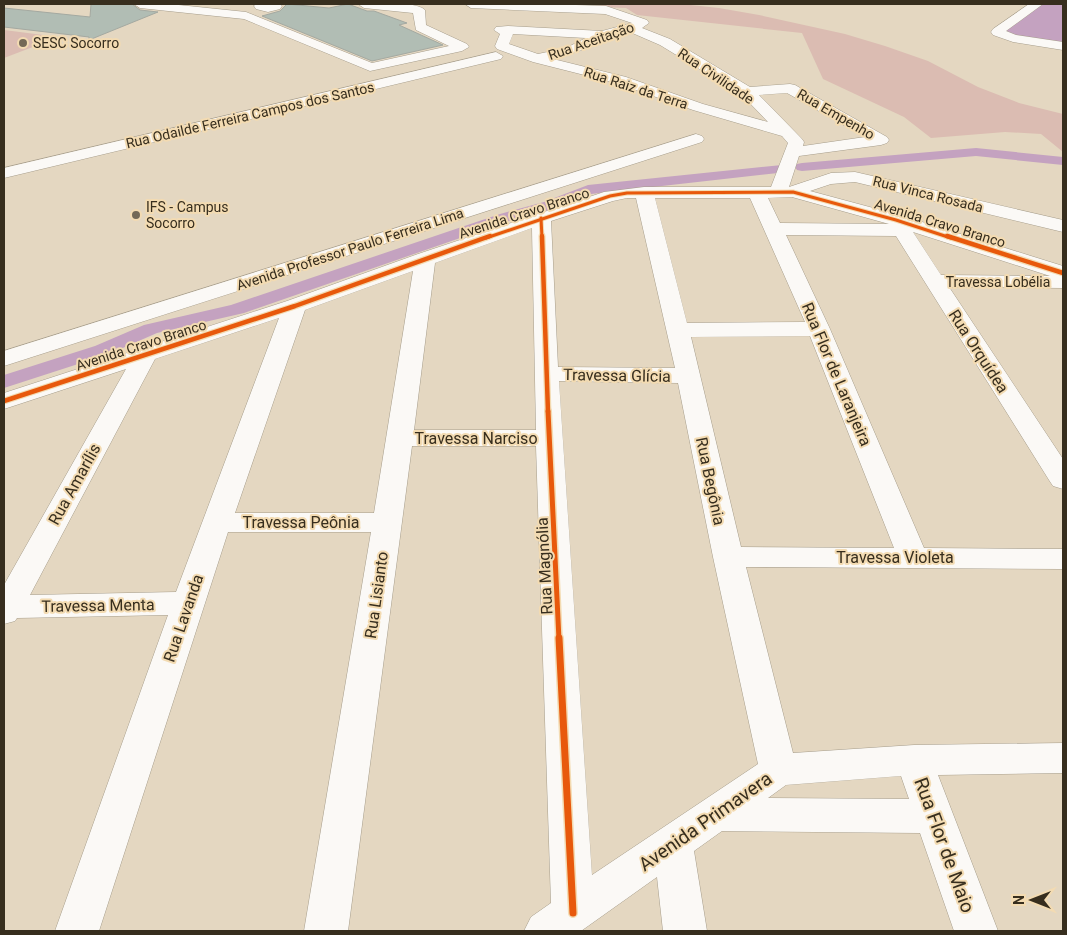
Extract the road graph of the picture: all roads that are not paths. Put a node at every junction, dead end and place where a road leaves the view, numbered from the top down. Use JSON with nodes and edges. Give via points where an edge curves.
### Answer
{"nodes":[{"id":1,"x":140,"y":4,"type":"edge"},
{"id":2,"x":259,"y":4,"type":"edge"},
{"id":3,"x":274,"y":4,"type":"edge"},
{"id":4,"x":364,"y":4,"type":"edge"},
{"id":5,"x":407,"y":4,"type":"edge"},
{"id":6,"x":471,"y":4,"type":"edge"},
{"id":7,"x":1036,"y":4,"type":"edge"},
{"id":8,"x":432,"y":6,"type":"edge"},
{"id":9,"x":442,"y":22,"type":"dead end"},
{"id":10,"x":637,"y":25,"type":"junction"},
{"id":11,"x":603,"y":35,"type":"junction"},
{"id":12,"x":470,"y":36,"type":"dead end"},
{"id":13,"x":500,"y":40,"type":"junction"},
{"id":14,"x":1063,"y":46,"type":"edge"},
{"id":15,"x":538,"y":59,"type":"junction"},
{"id":16,"x":747,"y":92,"type":"junction"},
{"id":17,"x":788,"y":133,"type":"junction"},
{"id":18,"x":696,"y":140,"type":"dead end"},
{"id":19,"x":794,"y":152,"type":"junction"},
{"id":20,"x":4,"y":173,"type":"edge"},
{"id":21,"x":644,"y":192,"type":"junction"},
{"id":22,"x":776,"y":193,"type":"junction"},
{"id":23,"x":541,"y":218,"type":"junction"},
{"id":24,"x":899,"y":225,"type":"junction"},
{"id":25,"x":1063,"y":226,"type":"edge"},
{"id":26,"x":775,"y":229,"type":"junction"},
{"id":27,"x":425,"y":258,"type":"junction"},
{"id":28,"x":1063,"y":273,"type":"edge"},
{"id":29,"x":934,"y":281,"type":"junction"},
{"id":30,"x":1063,"y":282,"type":"edge"},
{"id":31,"x":295,"y":306,"type":"junction"},
{"id":32,"x":819,"y":329,"type":"junction"},
{"id":33,"x":677,"y":330,"type":"junction"},
{"id":34,"x":145,"y":356,"type":"junction"},
{"id":35,"x":4,"y":359,"type":"edge"},
{"id":36,"x":546,"y":374,"type":"junction"},
{"id":37,"x":689,"y":376,"type":"junction"},
{"id":38,"x":4,"y":401,"type":"edge"},
{"id":39,"x":401,"y":438,"type":"junction"},
{"id":40,"x":550,"y":438,"type":"junction"},
{"id":41,"x":1063,"y":480,"type":"edge"},
{"id":42,"x":386,"y":522,"type":"junction"},
{"id":43,"x":216,"y":523,"type":"junction"},
{"id":44,"x":728,"y":557,"type":"junction"},
{"id":45,"x":913,"y":557,"type":"junction"},
{"id":46,"x":1063,"y":559,"type":"edge"},
{"id":47,"x":188,"y":603,"type":"junction"},
{"id":48,"x":5,"y":610,"type":"edge"},
{"id":49,"x":1063,"y":758,"type":"edge"},
{"id":50,"x":914,"y":760,"type":"junction"},
{"id":51,"x":778,"y":770,"type":"junction"},
{"id":52,"x":716,"y":814,"type":"junction"},
{"id":53,"x":934,"y":816,"type":"junction"},
{"id":54,"x":673,"y":844,"type":"junction"},
{"id":55,"x":560,"y":922,"type":"edge"},
{"id":56,"x":77,"y":931,"type":"edge"},
{"id":57,"x":326,"y":931,"type":"edge"},
{"id":58,"x":685,"y":931,"type":"edge"},
{"id":59,"x":976,"y":931,"type":"edge"}],
"edges":[{"from":1,"to":4,"type":"street","via":[[246,16],[370,66],[462,47],[420,28],[419,10]]},
{"from":2,"to":3,"type":"street","via":[[268,8],[276,6]]},
{"from":5,"to":8,"type":"street"},
{"from":6,"to":10,"type":"street","name":"Rua Civilidade","via":[[606,10]]},
{"from":7,"to":14,"type":"street","via":[[997,32],[1013,38]]},
{"from":9,"to":12,"type":"street","via":[[446,28]]},
{"from":10,"to":11,"type":"street","name":"Rua Aceitação"},
{"from":10,"to":16,"type":"street","name":"Rua Civilidade"},
{"from":11,"to":13,"type":"street","name":"Rua Odailde Ferreira Campos dos Santos"},
{"from":11,"to":15,"type":"street","name":"Rua Aceitação","via":[[570,50]]},
{"from":13,"to":15,"type":"street","name":"Rua Raiz da Terra","via":[[502,46]]},
{"from":13,"to":20,"type":"street","name":"Rua Odailde Ferreira Campos dos Santos"},
{"from":15,"to":17,"type":"street","name":"Rua Raiz da Terra","via":[[621,80]]},
{"from":16,"to":17,"type":"street","name":"Rua Civilidade"},
{"from":16,"to":19,"type":"street","name":"Rua Empenho","via":[[790,88],[881,140]]},
{"from":17,"to":19,"type":"street","name":"Rua Civilidade","via":[[796,142]]},
{"from":18,"to":35,"type":"street","name":"Avenida Professor Paulo Ferreira Lima"},
{"from":19,"to":22,"type":"street"},
{"from":21,"to":22,"type":"street","name":"Avenida Cravo Branco"},
{"from":21,"to":23,"type":"street","name":"Avenida Cravo Branco","via":[[610,196]]},
{"from":21,"to":33,"type":"street","name":"Rua Begônia"},
{"from":22,"to":24,"type":"street","name":"Avenida Cravo Branco"},
{"from":22,"to":25,"type":"street","name":"Rua Vinca Rosada","via":[[835,177],[855,177]]},
{"from":22,"to":26,"type":"street","name":"Rua Flor de Laranjeira"},
{"from":23,"to":27,"type":"street","name":"Avenida Cravo Branco"},
{"from":23,"to":36,"type":"street","name":"Rua Magnólia"},
{"from":24,"to":26,"type":"street"},
{"from":24,"to":28,"type":"street","name":"Avenida Cravo Branco"},
{"from":24,"to":29,"type":"street","name":"Rua Orquídea"},
{"from":26,"to":32,"type":"street","name":"Rua Flor de Laranjeira"},
{"from":27,"to":31,"type":"street","name":"Avenida Cravo Branco"},
{"from":27,"to":39,"type":"street","name":"Rua Lisianto"},
{"from":29,"to":30,"type":"street","name":"Travessa Lobélia"},
{"from":29,"to":41,"type":"street","name":"Rua Orquídea"},
{"from":31,"to":34,"type":"street","name":"Avenida Cravo Branco"},
{"from":31,"to":43,"type":"street","name":"Rua Lavanda"},
{"from":32,"to":33,"type":"street"},
{"from":32,"to":45,"type":"street","name":"Rua Flor de Laranjeira"},
{"from":33,"to":37,"type":"street","name":"Rua Begônia"},
{"from":34,"to":38,"type":"street","name":"Avenida Cravo Branco"},
{"from":34,"to":48,"type":"street","name":"Rua Amarílis"},
{"from":36,"to":37,"type":"street","name":"Travessa Glícia"},
{"from":36,"to":40,"type":"street","name":"Rua Magnólia"},
{"from":37,"to":44,"type":"street","name":"Rua Begônia"},
{"from":39,"to":40,"type":"street","name":"Travessa Narciso"},
{"from":39,"to":42,"type":"street","name":"Rua Lisianto"},
{"from":40,"to":55,"type":"street","name":"Rua Magnólia"},
{"from":42,"to":43,"type":"street","name":"Travessa Peônia"},
{"from":42,"to":57,"type":"street","name":"Rua Lisianto"},
{"from":43,"to":47,"type":"street","name":"Rua Lavanda"},
{"from":44,"to":45,"type":"street","name":"Travessa Violeta"},
{"from":44,"to":51,"type":"street","name":"Rua Begônia"},
{"from":45,"to":46,"type":"street","name":"Travessa Violeta"},
{"from":47,"to":48,"type":"street","name":"Travessa Menta"},
{"from":47,"to":56,"type":"street","name":"Rua Lavanda"},
{"from":49,"to":50,"type":"street","name":"Avenida Primavera"},
{"from":50,"to":51,"type":"street","name":"Avenida Primavera"},
{"from":50,"to":53,"type":"street","name":"Rua Flor de Maio"},
{"from":51,"to":52,"type":"street","name":"Avenida Primavera"},
{"from":52,"to":53,"type":"street"},
{"from":52,"to":54,"type":"street","name":"Avenida Primavera"},
{"from":53,"to":59,"type":"street","name":"Rua Flor de Maio"},
{"from":54,"to":55,"type":"street","name":"Avenida Primavera"},
{"from":54,"to":58,"type":"street"}]}
